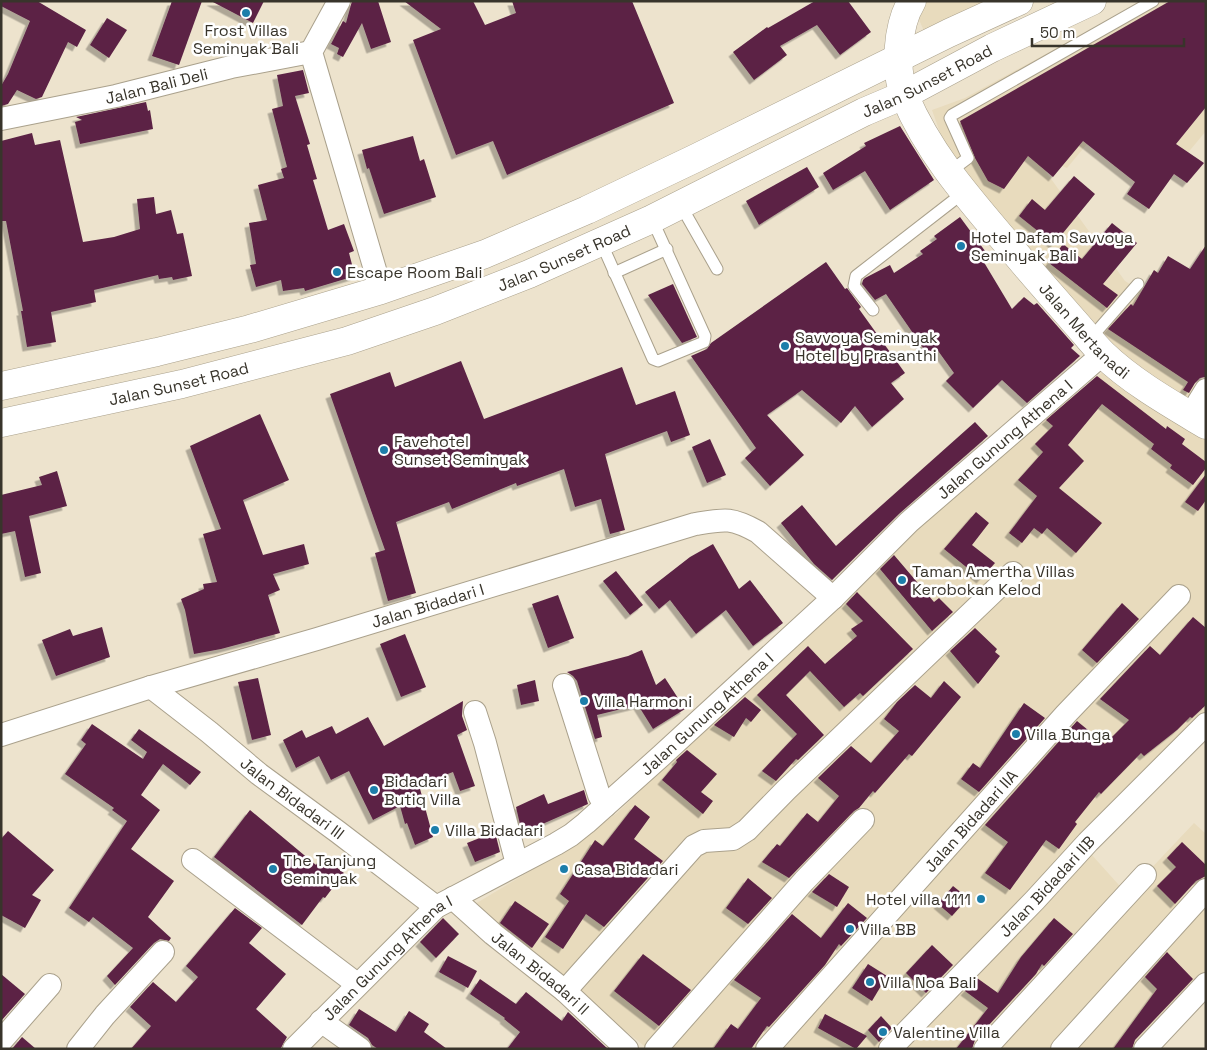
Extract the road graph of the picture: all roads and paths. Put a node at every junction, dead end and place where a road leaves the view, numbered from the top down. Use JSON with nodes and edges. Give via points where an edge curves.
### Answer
{"nodes":[{"id":1,"x":339,"y":1,"type":"edge"},
{"id":2,"x":912,"y":1,"type":"edge"},
{"id":3,"x":1092,"y":1,"type":"edge"},
{"id":4,"x":1154,"y":1,"type":"edge"},
{"id":5,"x":1015,"y":2,"type":"edge"},
{"id":6,"x":311,"y":52,"type":"junction"},
{"id":7,"x":898,"y":60,"type":"junction"},
{"id":8,"x":904,"y":95,"type":"junction"},
{"id":9,"x":1,"y":119,"type":"edge"},
{"id":10,"x":956,"y":183,"type":"junction"},
{"id":11,"x":680,"y":204,"type":"junction"},
{"id":12,"x":652,"y":219,"type":"junction"},
{"id":13,"x":601,"y":242,"type":"junction"},
{"id":14,"x":667,"y":249,"type":"junction"},
{"id":15,"x":717,"y":269,"type":"dead end"},
{"id":16,"x":614,"y":273,"type":"junction"},
{"id":17,"x":1138,"y":284,"type":"dead end"},
{"id":18,"x":381,"y":290,"type":"junction"},
{"id":19,"x":873,"y":310,"type":"dead end"},
{"id":20,"x":1096,"y":346,"type":"junction"},
{"id":21,"x":1,"y":386,"type":"edge"},
{"id":22,"x":1206,"y":390,"type":"edge"},
{"id":23,"x":1198,"y":420,"type":"edge"},
{"id":24,"x":1,"y":423,"type":"edge"},
{"id":25,"x":1013,"y":573,"type":"dead end"},
{"id":26,"x":1179,"y":596,"type":"dead end"},
{"id":27,"x":833,"y":598,"type":"junction"},
{"id":28,"x":564,"y":685,"type":"dead end"},
{"id":29,"x":151,"y":687,"type":"junction"},
{"id":30,"x":475,"y":712,"type":"dead end"},
{"id":31,"x":1206,"y":724,"type":"edge"},
{"id":32,"x":1,"y":735,"type":"edge"},
{"id":33,"x":604,"y":806,"type":"junction"},
{"id":34,"x":863,"y":820,"type":"dead end"},
{"id":35,"x":193,"y":860,"type":"dead end"},
{"id":36,"x":518,"y":864,"type":"junction"},
{"id":37,"x":1145,"y":875,"type":"dead end"},
{"id":38,"x":1206,"y":890,"type":"edge"},
{"id":39,"x":444,"y":902,"type":"junction"},
{"id":40,"x":163,"y":952,"type":"dead end"},
{"id":41,"x":357,"y":984,"type":"junction"},
{"id":42,"x":1206,"y":984,"type":"edge"},
{"id":43,"x":50,"y":985,"type":"dead end"},
{"id":44,"x":564,"y":992,"type":"junction"},
{"id":45,"x":321,"y":1021,"type":"junction"},
{"id":46,"x":1,"y":1041,"type":"edge"},
{"id":47,"x":78,"y":1049,"type":"edge"},
{"id":48,"x":294,"y":1049,"type":"edge"},
{"id":49,"x":360,"y":1049,"type":"edge"},
{"id":50,"x":627,"y":1049,"type":"edge"},
{"id":51,"x":656,"y":1049,"type":"edge"},
{"id":52,"x":767,"y":1049,"type":"edge"},
{"id":53,"x":890,"y":1049,"type":"edge"},
{"id":54,"x":984,"y":1049,"type":"edge"},
{"id":55,"x":1062,"y":1049,"type":"edge"},
{"id":56,"x":1145,"y":1049,"type":"edge"}],
"edges":[{"from":1,"to":6,"type":"street"},
{"from":2,"to":7,"type":"main road","name":"Jalan Mertanadi","via":[[902,23]]},
{"from":3,"to":8,"type":"main road","name":"Jalan Sunset Road","via":[[956,66]]},
{"from":4,"to":10,"type":"lane","via":[[952,115],[950,118],[968,158]]},
{"from":5,"to":7,"type":"main road","name":"Jalan Sunset Road"},
{"from":6,"to":9,"type":"street","name":"Jalan Bali Deli"},
{"from":6,"to":18,"type":"street"},
{"from":7,"to":8,"type":"main road","name":"Jalan Mertanadi"},
{"from":7,"to":18,"type":"main road","name":"Jalan Sunset Road","via":[[587,210],[485,254]]},
{"from":8,"to":10,"type":"main road","name":"Jalan Mertanadi"},
{"from":8,"to":11,"type":"main road","name":"Jalan Sunset Road"},
{"from":10,"to":19,"type":"lane","via":[[856,276],[854,286]]},
{"from":10,"to":20,"type":"main road","name":"Jalan Mertanadi"},
{"from":11,"to":12,"type":"main road","name":"Jalan Sunset Road"},
{"from":11,"to":15,"type":"lane"},
{"from":12,"to":13,"type":"main road","name":"Jalan Sunset Road"},
{"from":12,"to":14,"type":"lane"},
{"from":13,"to":16,"type":"lane"},
{"from":13,"to":24,"type":"main road","name":"Jalan Sunset Road","via":[[444,308],[346,340],[182,384]]},
{"from":14,"to":16,"type":"lane"},
{"from":14,"to":16,"type":"lane","via":[[705,336],[704,342],[655,361]]},
{"from":17,"to":20,"type":"lane"},
{"from":18,"to":21,"type":"main road","name":"Jalan Sunset Road","via":[[240,331]]},
{"from":20,"to":23,"type":"main road","name":"Jalan Mertanadi","via":[[1123,371]]},
{"from":20,"to":27,"type":"street","name":"Jalan Gunung Athena I","via":[[908,522]]},
{"from":22,"to":23,"type":"street"},
{"from":25,"to":44,"type":"street","via":[[747,830],[732,839],[704,841],[694,846]]},
{"from":26,"to":52,"type":"street","name":"Jalan Bidadari IIA","via":[[1066,714]]},
{"from":27,"to":29,"type":"street","name":"Jalan Bidadari I","via":[[758,532],[725,519],[695,524],[317,640]]},
{"from":27,"to":33,"type":"street","name":"Jalan Gunung Athena I"},
{"from":28,"to":33,"type":"street"},
{"from":29,"to":32,"type":"street","name":"Jalan Bidadari I"},
{"from":29,"to":39,"type":"street","name":"Jalan Bidadari III","via":[[259,774],[338,832]]},
{"from":30,"to":36,"type":"street"},
{"from":31,"to":53,"type":"street","name":"Jalan Bidadari IIB"},
{"from":33,"to":36,"type":"street","name":"Jalan Gunung Athena I","via":[[571,835]]},
{"from":34,"to":51,"type":"street","via":[[804,881]]},
{"from":35,"to":41,"type":"street"},
{"from":36,"to":39,"type":"street","name":"Jalan Gunung Athena I"},
{"from":37,"to":54,"type":"street"},
{"from":38,"to":55,"type":"street"},
{"from":39,"to":41,"type":"street","name":"Jalan Gunung Athena I"},
{"from":39,"to":44,"type":"street","name":"Jalan Bidadari II","via":[[493,934]]},
{"from":40,"to":47,"type":"street"},
{"from":41,"to":45,"type":"street","name":"Jalan Gunung Athena I"},
{"from":42,"to":56,"type":"street"},
{"from":43,"to":46,"type":"street"},
{"from":44,"to":50,"type":"street","name":"Jalan Bidadari II"},
{"from":45,"to":48,"type":"street","name":"Jalan Gunung Athena I"},
{"from":45,"to":49,"type":"street"}]}
